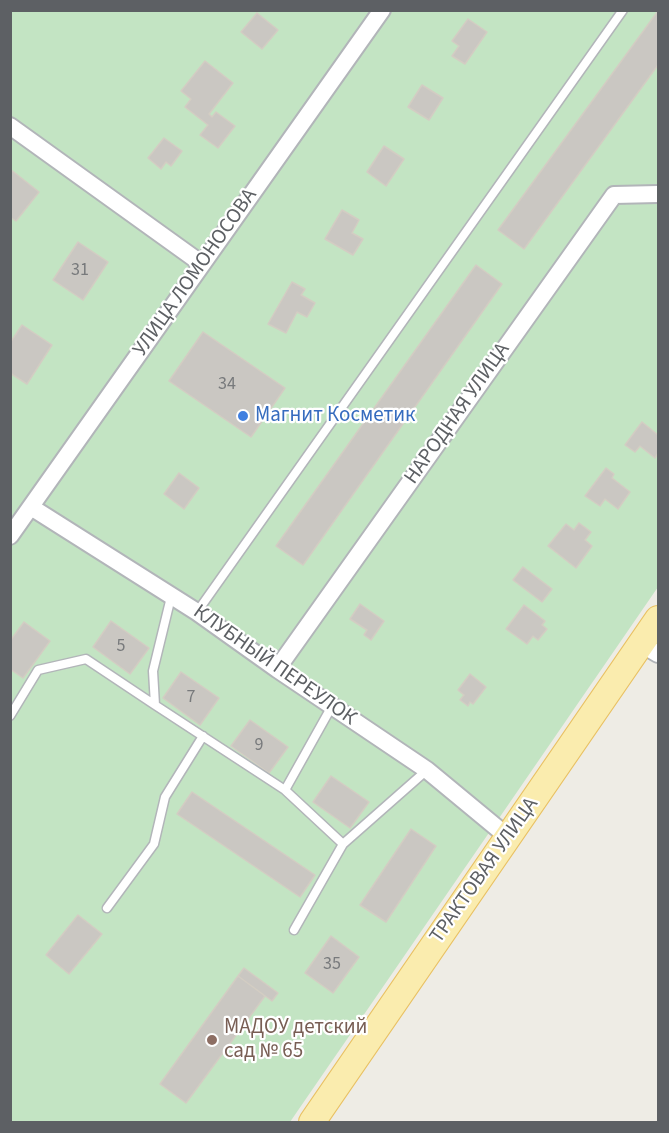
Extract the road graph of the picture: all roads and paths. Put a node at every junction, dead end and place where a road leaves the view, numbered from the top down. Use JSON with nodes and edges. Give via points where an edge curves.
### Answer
{"nodes":[{"id":1,"x":382,"y":10,"type":"edge"},
{"id":2,"x":623,"y":10,"type":"edge"},
{"id":3,"x":10,"y":126,"type":"edge"},
{"id":4,"x":658,"y":194,"type":"edge"},
{"id":5,"x":202,"y":264,"type":"junction"},
{"id":6,"x":32,"y":507,"type":"junction"},
{"id":7,"x":11,"y":536,"type":"edge"},
{"id":8,"x":171,"y":597,"type":"junction"},
{"id":9,"x":197,"y":612,"type":"junction"},
{"id":10,"x":658,"y":619,"type":"edge"},
{"id":11,"x":650,"y":649,"type":"edge"},
{"id":12,"x":277,"y":669,"type":"junction"},
{"id":13,"x":155,"y":705,"type":"junction"},
{"id":14,"x":332,"y":706,"type":"junction"},
{"id":15,"x":10,"y":716,"type":"edge"},
{"id":16,"x":202,"y":736,"type":"junction"},
{"id":17,"x":427,"y":770,"type":"junction"},
{"id":18,"x":285,"y":790,"type":"junction"},
{"id":19,"x":508,"y":837,"type":"junction"},
{"id":20,"x":343,"y":844,"type":"junction"},
{"id":21,"x":107,"y":908,"type":"dead end"},
{"id":22,"x":294,"y":930,"type":"dead end"},
{"id":23,"x":312,"y":1122,"type":"edge"}],
"edges":[{"from":1,"to":5,"type":"street","name":"УЛИЦА ЛОМОНОСОВА"},
{"from":2,"to":9,"type":"lane"},
{"from":3,"to":5,"type":"street"},
{"from":4,"to":12,"type":"street","name":"НАРОДНАЯ УЛИЦА","via":[[614,195]]},
{"from":5,"to":6,"type":"street","name":"УЛИЦА ЛОМОНОСОВА"},
{"from":6,"to":7,"type":"street","name":"УЛИЦА ЛОМОНОСОВА"},
{"from":6,"to":8,"type":"street","name":"КЛУБНЫЙ ПЕРЕУЛОК"},
{"from":8,"to":9,"type":"street","name":"КЛУБНЫЙ ПЕРЕУЛОК"},
{"from":8,"to":13,"type":"lane","via":[[153,671]]},
{"from":9,"to":12,"type":"street","name":"КЛУБНЫЙ ПЕРЕУЛОК"},
{"from":10,"to":11,"type":"main road","name":"ТРАКТОВАЯ УЛИЦА"},
{"from":11,"to":19,"type":"main road","name":"ТРАКТОВАЯ УЛИЦА"},
{"from":12,"to":14,"type":"street","name":"КЛУБНЫЙ ПЕРЕУЛОК"},
{"from":13,"to":15,"type":"lane","via":[[86,659],[38,670]]},
{"from":13,"to":16,"type":"lane"},
{"from":14,"to":17,"type":"street","name":"КЛУБНЫЙ ПЕРЕУЛОК"},
{"from":14,"to":18,"type":"lane"},
{"from":16,"to":18,"type":"lane"},
{"from":16,"to":21,"type":"lane","via":[[165,797],[154,844]]},
{"from":17,"to":19,"type":"street","name":"КЛУБНЫЙ ПЕРЕУЛОК"},
{"from":17,"to":20,"type":"lane"},
{"from":18,"to":20,"type":"lane"},
{"from":19,"to":23,"type":"main road","name":"ТРАКТОВАЯ УЛИЦА"},
{"from":20,"to":22,"type":"lane"}]}
